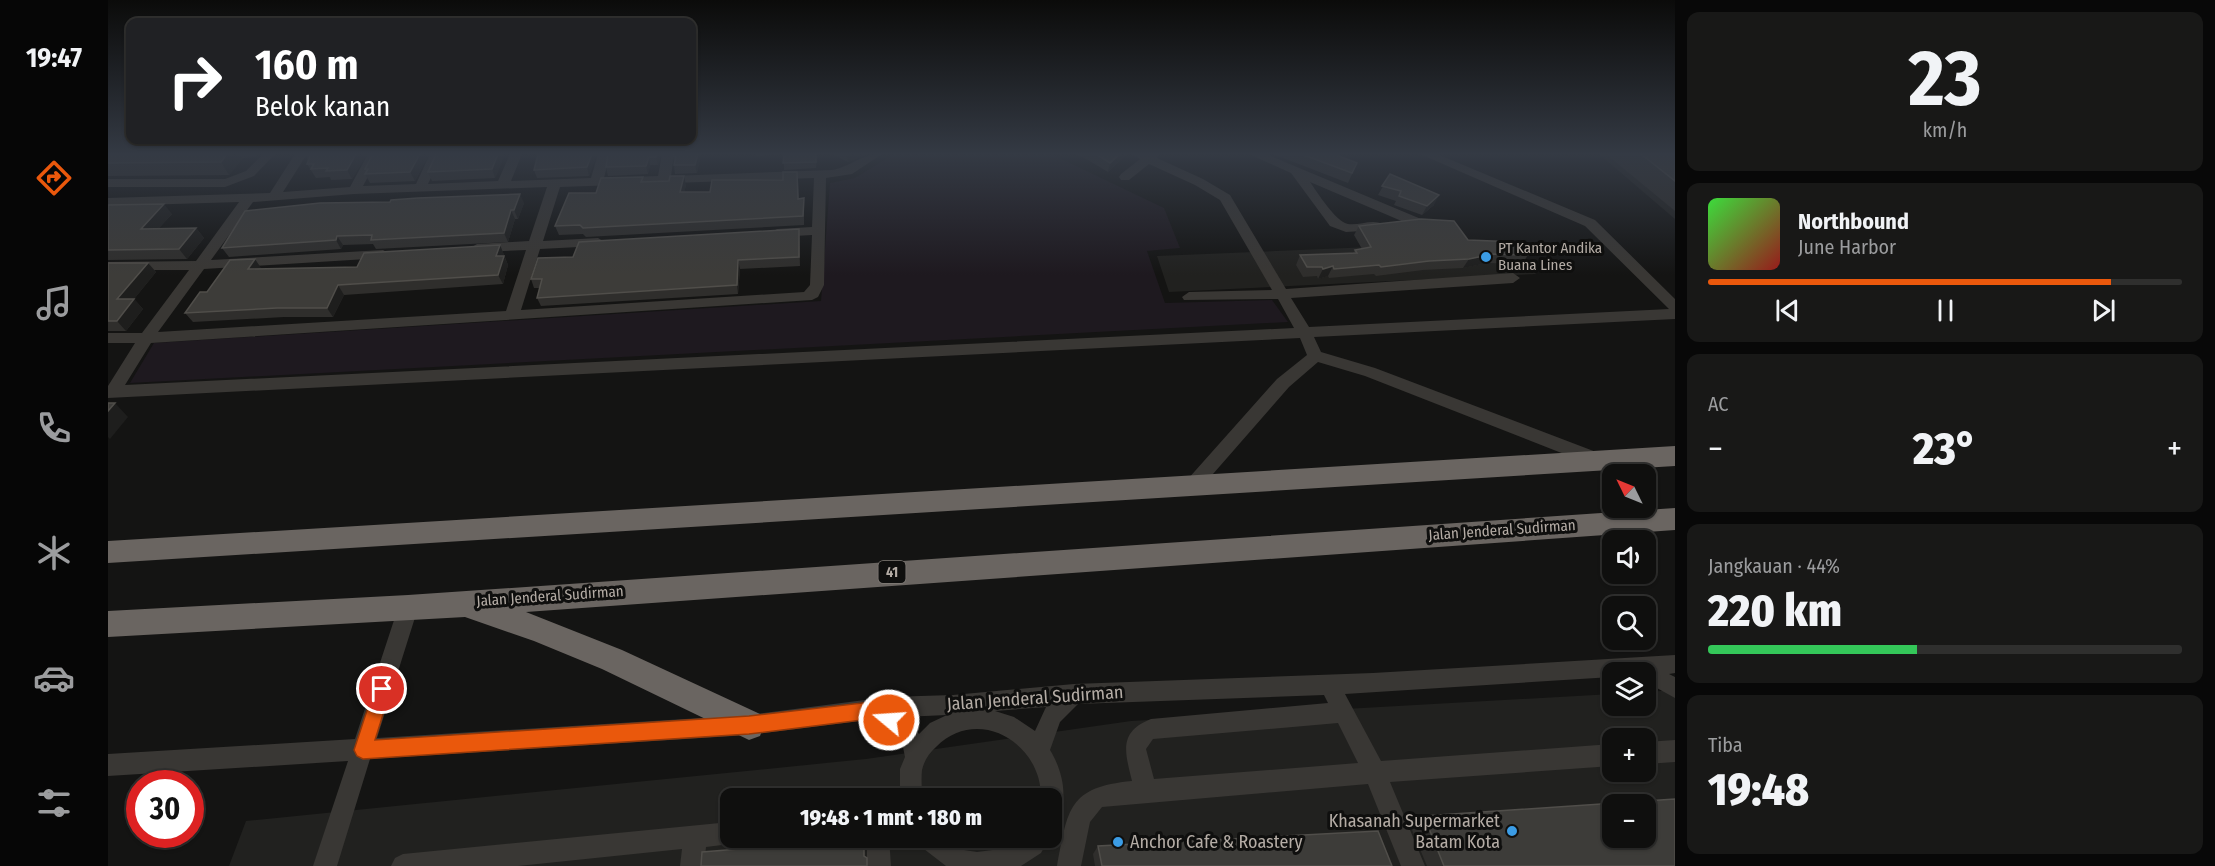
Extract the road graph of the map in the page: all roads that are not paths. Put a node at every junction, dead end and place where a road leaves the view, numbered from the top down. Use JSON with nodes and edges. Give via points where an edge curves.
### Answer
{"nodes":[{"id":1,"x":295,"y":194,"type":"edge"},
{"id":2,"x":551,"y":194,"type":"edge"},
{"id":3,"x":820,"y":194,"type":"edge"},
{"id":4,"x":1219,"y":194,"type":"edge"},
{"id":5,"x":1313,"y":194,"type":"edge"},
{"id":6,"x":1352,"y":194,"type":"edge"},
{"id":7,"x":1522,"y":194,"type":"edge"},
{"id":8,"x":274,"y":196,"type":"joint"},
{"id":9,"x":249,"y":198,"type":"junction"},
{"id":10,"x":108,"y":202,"type":"edge"},
{"id":11,"x":819,"y":231,"type":"junction"},
{"id":12,"x":760,"y":234,"type":"edge"},
{"id":13,"x":618,"y":241,"type":"edge"},
{"id":14,"x":534,"y":245,"type":"junction"},
{"id":15,"x":463,"y":249,"type":"edge"},
{"id":16,"x":403,"y":253,"type":"edge"},
{"id":17,"x":199,"y":265,"type":"junction"},
{"id":18,"x":108,"y":266,"type":"edge"},
{"id":19,"x":1513,"y":279,"type":"dead end"},
{"id":20,"x":1282,"y":294,"type":"junction"},
{"id":21,"x":1189,"y":297,"type":"dead end"},
{"id":22,"x":1675,"y":307,"type":"edge"},
{"id":23,"x":1675,"y":314,"type":"edge"},
{"id":24,"x":512,"y":315,"type":"junction"},
{"id":25,"x":1305,"y":333,"type":"junction"},
{"id":26,"x":108,"y":338,"type":"edge"},
{"id":27,"x":146,"y":338,"type":"junction"},
{"id":28,"x":1314,"y":356,"type":"junction"},
{"id":29,"x":111,"y":392,"type":"edge"},
{"id":30,"x":1675,"y":456,"type":"edge"},
{"id":31,"x":1600,"y":461,"type":"junction"},
{"id":32,"x":1193,"y":485,"type":"junction"},
{"id":33,"x":1675,"y":519,"type":"edge"},
{"id":34,"x":108,"y":552,"type":"edge"},
{"id":35,"x":459,"y":602,"type":"junction"},
{"id":36,"x":408,"y":608,"type":"junction"},
{"id":37,"x":108,"y":624,"type":"edge"},
{"id":38,"x":1675,"y":664,"type":"edge"},
{"id":39,"x":1656,"y":666,"type":"edge"},
{"id":40,"x":1602,"y":669,"type":"edge"},
{"id":41,"x":1656,"y":678,"type":"edge"},
{"id":42,"x":1329,"y":684,"type":"junction"},
{"id":43,"x":1675,"y":688,"type":"edge"},
{"id":44,"x":1074,"y":694,"type":"junction"},
{"id":45,"x":871,"y":710,"type":"junction"},
{"id":46,"x":1344,"y":712,"type":"junction"},
{"id":47,"x":749,"y":725,"type":"junction"},
{"id":48,"x":363,"y":750,"type":"junction"},
{"id":49,"x":1039,"y":750,"type":"junction"},
{"id":50,"x":1675,"y":751,"type":"edge"},
{"id":51,"x":1656,"y":752,"type":"edge"},
{"id":52,"x":915,"y":754,"type":"junction"},
{"id":53,"x":1602,"y":756,"type":"edge"},
{"id":54,"x":108,"y":765,"type":"edge"},
{"id":55,"x":1375,"y":773,"type":"junction"},
{"id":56,"x":909,"y":788,"type":"edge"},
{"id":57,"x":1052,"y":788,"type":"edge"},
{"id":58,"x":1145,"y":789,"type":"junction"},
{"id":59,"x":720,"y":834,"type":"edge"},
{"id":60,"x":695,"y":837,"type":"junction"},
{"id":61,"x":878,"y":848,"type":"edge"},
{"id":62,"x":940,"y":848,"type":"edge"},
{"id":63,"x":1029,"y":848,"type":"edge"},
{"id":64,"x":1010,"y":863,"type":"edge"},
{"id":65,"x":968,"y":864,"type":"edge"},
{"id":66,"x":325,"y":866,"type":"edge"},
{"id":67,"x":403,"y":866,"type":"edge"},
{"id":68,"x":692,"y":866,"type":"edge"},
{"id":69,"x":879,"y":866,"type":"edge"},
{"id":70,"x":1069,"y":866,"type":"edge"},
{"id":71,"x":1413,"y":866,"type":"edge"}],
"edges":[{"from":1,"to":8,"type":"street"},
{"from":2,"to":14,"type":"street"},
{"from":3,"to":11,"type":"street"},
{"from":4,"to":20,"type":"street","via":[[1225,198]]},
{"from":5,"to":6,"type":"street","via":[[1340,226],[1421,223]]},
{"from":7,"to":22,"type":"street","via":[[1590,223]]},
{"from":8,"to":9,"type":"street"},
{"from":9,"to":10,"type":"street"},
{"from":9,"to":17,"type":"street"},
{"from":11,"to":12,"type":"street"},
{"from":11,"to":24,"type":"street","via":[[817,285],[810,296]]},
{"from":13,"to":14,"type":"street"},
{"from":14,"to":15,"type":"street"},
{"from":14,"to":24,"type":"street"},
{"from":16,"to":17,"type":"street"},
{"from":17,"to":18,"type":"street"},
{"from":17,"to":27,"type":"street"},
{"from":19,"to":20,"type":"street"},
{"from":20,"to":21,"type":"street"},
{"from":20,"to":25,"type":"street"},
{"from":23,"to":25,"type":"street"},
{"from":24,"to":27,"type":"street"},
{"from":25,"to":28,"type":"street"},
{"from":25,"to":29,"type":"street"},
{"from":26,"to":27,"type":"street"},
{"from":27,"to":29,"type":"street"},
{"from":28,"to":31,"type":"street","via":[[1370,372]]},
{"from":28,"to":32,"type":"street","via":[[1283,383]]},
{"from":30,"to":31,"type":"highway"},
{"from":31,"to":32,"type":"highway"},
{"from":32,"to":34,"type":"highway"},
{"from":33,"to":35,"type":"highway","name":"Jalan Jenderal Sudirman","number":"41"},
{"from":35,"to":36,"type":"highway","name":"Jalan Jenderal Sudirman","number":"41"},
{"from":35,"to":47,"type":"highway","via":[[525,624],[697,698]]},
{"from":36,"to":37,"type":"highway","name":"Jalan Jenderal Sudirman","number":"41"},
{"from":36,"to":48,"type":"street"},
{"from":38,"to":39,"type":"street","name":"Jalan Jenderal Sudirman"},
{"from":40,"to":42,"type":"street","name":"Jalan Jenderal Sudirman"},
{"from":41,"to":43,"type":"street"},
{"from":42,"to":44,"type":"street","name":"Jalan Jenderal Sudirman"},
{"from":42,"to":46,"type":"street"},
{"from":44,"to":45,"type":"street","name":"Jalan Jenderal Sudirman"},
{"from":44,"to":49,"type":"street","via":[[1052,715]]},
{"from":45,"to":47,"type":"street","name":"Jalan Jenderal Sudirman"},
{"from":45,"to":52,"type":"street","via":[[900,727],[914,742]]},
{"from":46,"to":55,"type":"street"},
{"from":46,"to":58,"type":"street","via":[[1151,729],[1143,733],[1135,748]]},
{"from":47,"to":48,"type":"street","name":"Jalan Jenderal Sudirman"},
{"from":48,"to":54,"type":"street","name":"Jalan Jenderal Sudirman"},
{"from":48,"to":66,"type":"street"},
{"from":49,"to":52,"type":"street","via":[[1022,732],[1002,721],[980,717],[958,720],[938,729]]},
{"from":49,"to":57,"type":"street","via":[[1050,772]]},
{"from":50,"to":51,"type":"street"},
{"from":52,"to":56,"type":"street"},
{"from":53,"to":55,"type":"street"},
{"from":55,"to":58,"type":"street"},
{"from":55,"to":71,"type":"street"},
{"from":58,"to":70,"type":"street","via":[[1096,798],[1088,806],[1075,834]]},
{"from":59,"to":60,"type":"street"},
{"from":60,"to":67,"type":"street"},
{"from":60,"to":68,"type":"street"},
{"from":61,"to":69,"type":"street"},
{"from":62,"to":65,"type":"street"},
{"from":63,"to":64,"type":"street"},
{"from":64,"to":65,"type":"street"}]}
